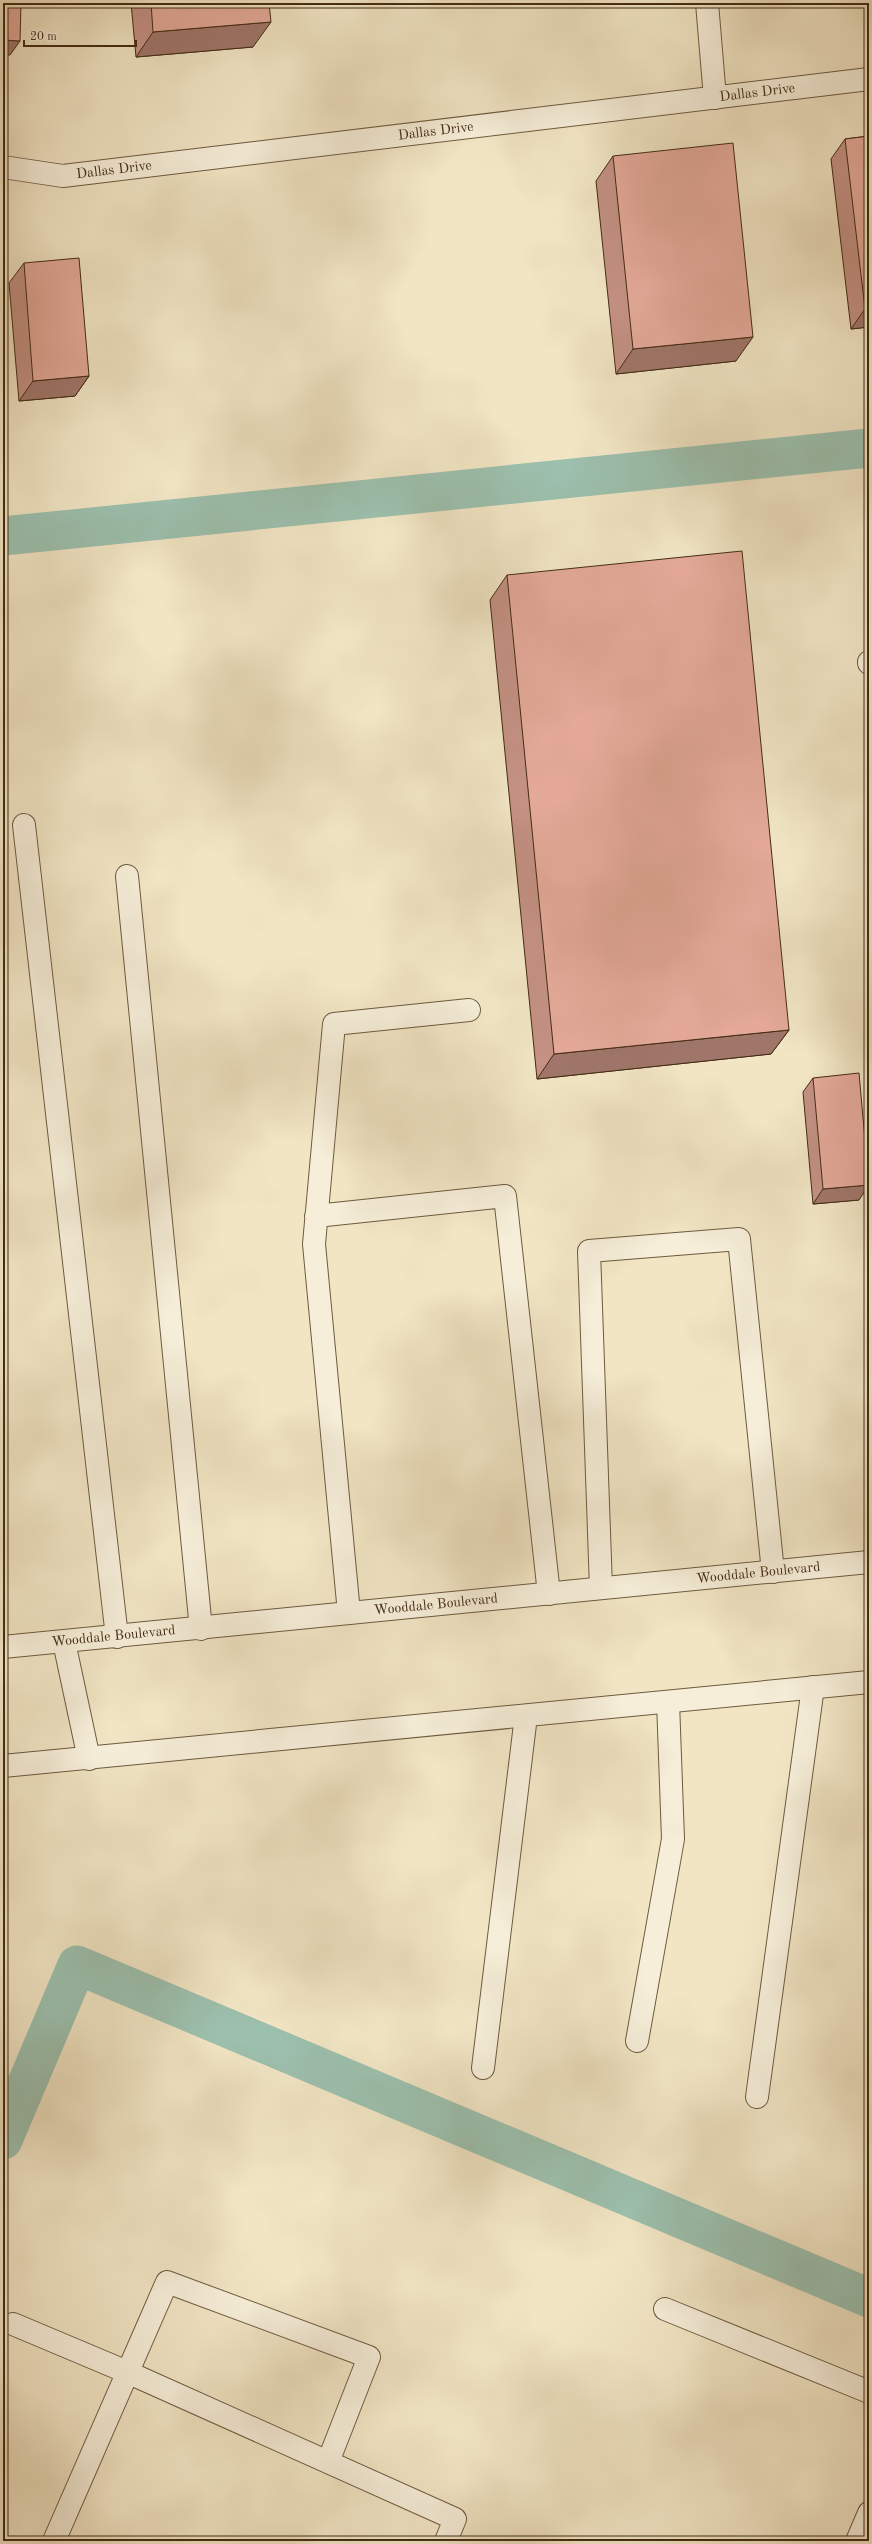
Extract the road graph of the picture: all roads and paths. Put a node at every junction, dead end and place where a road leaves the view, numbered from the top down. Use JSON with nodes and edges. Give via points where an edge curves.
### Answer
{"nodes":[{"id":1,"x":707,"y":3,"type":"edge"},
{"id":2,"x":869,"y":79,"type":"edge"},
{"id":3,"x":715,"y":98,"type":"junction"},
{"id":4,"x":3,"y":167,"type":"edge"},
{"id":5,"x":24,"y":824,"type":"dead end"},
{"id":6,"x":126,"y":876,"type":"dead end"},
{"id":7,"x":468,"y":1010,"type":"dead end"},
{"id":8,"x":316,"y":1216,"type":"junction"},
{"id":9,"x":869,"y":1562,"type":"edge"},
{"id":10,"x":773,"y":1572,"type":"junction"},
{"id":11,"x":601,"y":1588,"type":"junction"},
{"id":12,"x":549,"y":1594,"type":"junction"},
{"id":13,"x":349,"y":1613,"type":"junction"},
{"id":14,"x":201,"y":1629,"type":"junction"},
{"id":15,"x":117,"y":1637,"type":"junction"},
{"id":16,"x":64,"y":1642,"type":"junction"},
{"id":17,"x":3,"y":1647,"type":"edge"},
{"id":18,"x":869,"y":1682,"type":"edge"},
{"id":19,"x":814,"y":1688,"type":"junction"},
{"id":20,"x":668,"y":1702,"type":"junction"},
{"id":21,"x":526,"y":1716,"type":"junction"},
{"id":22,"x":89,"y":1759,"type":"junction"},
{"id":23,"x":3,"y":1766,"type":"edge"},
{"id":24,"x":637,"y":2041,"type":"dead end"},
{"id":25,"x":483,"y":2068,"type":"dead end"},
{"id":26,"x":757,"y":2097,"type":"dead end"},
{"id":27,"x":665,"y":2309,"type":"dead end"},
{"id":28,"x":13,"y":2324,"type":"dead end"},
{"id":29,"x":127,"y":2372,"type":"junction"},
{"id":30,"x":869,"y":2392,"type":"edge"},
{"id":31,"x":328,"y":2462,"type":"junction"},
{"id":32,"x":869,"y":2513,"type":"edge"},
{"id":33,"x":54,"y":2541,"type":"edge"},
{"id":34,"x":446,"y":2541,"type":"edge"},
{"id":35,"x":857,"y":2541,"type":"edge"}],
"edges":[{"from":1,"to":3,"type":"street"},
{"from":2,"to":3,"type":"street","name":"Dallas Drive"},
{"from":3,"to":4,"type":"street","name":"Dallas Drive","via":[[64,176]]},
{"from":5,"to":15,"type":"street"},
{"from":6,"to":14,"type":"street"},
{"from":7,"to":8,"type":"street","via":[[334,1024]]},
{"from":8,"to":12,"type":"street","via":[[505,1196]]},
{"from":8,"to":13,"type":"street","via":[[314,1244]]},
{"from":9,"to":10,"type":"street","name":"Wooddale Boulevard"},
{"from":10,"to":11,"type":"street","name":"Wooddale Boulevard"},
{"from":10,"to":11,"type":"street","via":[[740,1239],[589,1251]]},
{"from":11,"to":12,"type":"street","name":"Wooddale Boulevard"},
{"from":12,"to":13,"type":"street","name":"Wooddale Boulevard"},
{"from":13,"to":14,"type":"street","name":"Wooddale Boulevard"},
{"from":14,"to":15,"type":"street","name":"Wooddale Boulevard"},
{"from":15,"to":16,"type":"street","name":"Wooddale Boulevard"},
{"from":16,"to":17,"type":"street","name":"Wooddale Boulevard"},
{"from":16,"to":22,"type":"street"},
{"from":18,"to":19,"type":"street"},
{"from":19,"to":20,"type":"street"},
{"from":19,"to":26,"type":"street"},
{"from":20,"to":21,"type":"street"},
{"from":20,"to":24,"type":"street","via":[[673,1839]]},
{"from":21,"to":22,"type":"street"},
{"from":21,"to":25,"type":"street"},
{"from":22,"to":23,"type":"street"},
{"from":27,"to":30,"type":"street"},
{"from":28,"to":29,"type":"street"},
{"from":29,"to":31,"type":"street"},
{"from":29,"to":31,"type":"street","via":[[167,2282],[369,2357]]},
{"from":29,"to":33,"type":"street"},
{"from":31,"to":34,"type":"street","via":[[455,2519]]},
{"from":32,"to":35,"type":"street"}]}
